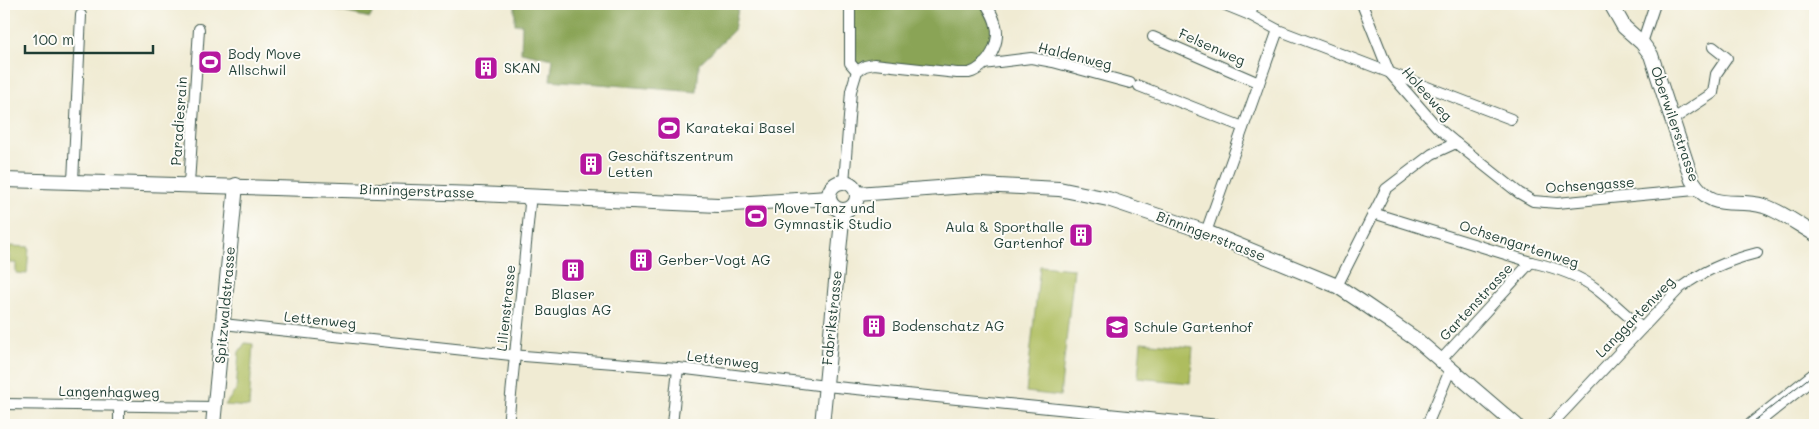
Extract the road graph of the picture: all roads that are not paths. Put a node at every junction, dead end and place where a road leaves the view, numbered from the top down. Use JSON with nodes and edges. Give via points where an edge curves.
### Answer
{"nodes":[{"id":1,"x":850,"y":4,"type":"edge"},
{"id":2,"x":986,"y":4,"type":"edge"},
{"id":3,"x":1223,"y":4,"type":"edge"},
{"id":4,"x":1254,"y":4,"type":"edge"},
{"id":5,"x":1362,"y":4,"type":"edge"},
{"id":6,"x":1611,"y":4,"type":"edge"},
{"id":7,"x":1655,"y":4,"type":"edge"},
{"id":8,"x":81,"y":15,"type":"dead end"},
{"id":9,"x":1250,"y":15,"type":"junction"},
{"id":10,"x":199,"y":30,"type":"dead end"},
{"id":11,"x":1278,"y":30,"type":"junction"},
{"id":12,"x":1153,"y":36,"type":"dead end"},
{"id":13,"x":1642,"y":43,"type":"junction"},
{"id":14,"x":1713,"y":47,"type":"dead end"},
{"id":15,"x":983,"y":64,"type":"junction"},
{"id":16,"x":857,"y":71,"type":"junction"},
{"id":17,"x":1389,"y":72,"type":"junction"},
{"id":18,"x":1259,"y":83,"type":"junction"},
{"id":19,"x":1511,"y":119,"type":"dead end"},
{"id":20,"x":1672,"y":120,"type":"junction"},
{"id":21,"x":1243,"y":127,"type":"junction"},
{"id":22,"x":1456,"y":143,"type":"junction"},
{"id":23,"x":4,"y":180,"type":"edge"},
{"id":24,"x":73,"y":181,"type":"junction"},
{"id":25,"x":844,"y":183,"type":"junction"},
{"id":26,"x":189,"y":184,"type":"junction"},
{"id":27,"x":236,"y":185,"type":"junction"},
{"id":28,"x":1698,"y":189,"type":"junction"},
{"id":29,"x":857,"y":194,"type":"junction"},
{"id":30,"x":524,"y":195,"type":"junction"},
{"id":31,"x":829,"y":198,"type":"junction"},
{"id":32,"x":843,"y":210,"type":"junction"},
{"id":33,"x":1373,"y":213,"type":"junction"},
{"id":34,"x":1206,"y":232,"type":"junction"},
{"id":35,"x":1815,"y":234,"type":"edge"},
{"id":36,"x":1757,"y":253,"type":"dead end"},
{"id":37,"x":1531,"y":262,"type":"junction"},
{"id":38,"x":1337,"y":286,"type":"junction"},
{"id":39,"x":223,"y":324,"type":"junction"},
{"id":40,"x":1642,"y":328,"type":"junction"},
{"id":41,"x":514,"y":355,"type":"junction"},
{"id":42,"x":1446,"y":364,"type":"junction"},
{"id":43,"x":678,"y":368,"type":"junction"},
{"id":44,"x":1815,"y":375,"type":"edge"},
{"id":45,"x":826,"y":386,"type":"junction"},
{"id":46,"x":4,"y":404,"type":"edge"},
{"id":47,"x":119,"y":406,"type":"junction"},
{"id":48,"x":214,"y":408,"type":"junction"},
{"id":49,"x":119,"y":425,"type":"edge"},
{"id":50,"x":213,"y":425,"type":"edge"},
{"id":51,"x":508,"y":425,"type":"edge"},
{"id":52,"x":672,"y":425,"type":"edge"},
{"id":53,"x":822,"y":425,"type":"edge"},
{"id":54,"x":1219,"y":425,"type":"edge"},
{"id":55,"x":1427,"y":425,"type":"edge"},
{"id":56,"x":1516,"y":425,"type":"edge"},
{"id":57,"x":1551,"y":425,"type":"edge"},
{"id":58,"x":1752,"y":425,"type":"edge"}],
"edges":[{"from":1,"to":16,"type":"street","via":[[850,63]]},
{"from":2,"to":15,"type":"street","via":[[996,22],[997,36],[989,58]]},
{"from":3,"to":9,"type":"street"},
{"from":4,"to":9,"type":"street"},
{"from":5,"to":17,"type":"street","name":"Holeeweg"},
{"from":6,"to":13,"type":"street","name":"Oberwilerstrasse","via":[[1624,27]]},
{"from":7,"to":13,"type":"street"},
{"from":8,"to":24,"type":"street"},
{"from":9,"to":11,"type":"street"},
{"from":10,"to":26,"type":"street","name":"Paradiesrain"},
{"from":11,"to":17,"type":"street"},
{"from":11,"to":18,"type":"street","name":"Felsenweg"},
{"from":12,"to":18,"type":"street","name":"Felsenweg"},
{"from":13,"to":20,"type":"street","name":"Oberwilerstrasse","via":[[1651,55]]},
{"from":14,"to":20,"type":"street","via":[[1727,58],[1716,74],[1713,94]]},
{"from":15,"to":16,"type":"street","name":"Haldenweg","via":[[970,72],[957,74],[874,64]]},
{"from":15,"to":21,"type":"street","name":"Haldenweg","via":[[1031,58],[1053,62],[1134,85]]},
{"from":16,"to":25,"type":"street","via":[[851,91]]},
{"from":17,"to":19,"type":"street"},
{"from":17,"to":22,"type":"street","name":"Holeeweg","via":[[1437,127]]},
{"from":18,"to":21,"type":"street","name":"Felsenweg"},
{"from":20,"to":28,"type":"street","name":"Oberwilerstrasse"},
{"from":21,"to":34,"type":"street","name":"Felsenweg"},
{"from":22,"to":28,"type":"street","name":"Ochsengasse","via":[[1519,194],[1533,201],[1557,203]]},
{"from":22,"to":33,"type":"street","via":[[1432,154],[1386,189]]},
{"from":23,"to":24,"type":"street","name":"Binningerstrasse"},
{"from":24,"to":26,"type":"street","name":"Binningerstrasse"},
{"from":25,"to":29,"type":"street","via":[[852,186]]},
{"from":25,"to":31,"type":"street","via":[[833,187]]},
{"from":26,"to":27,"type":"street","name":"Binningerstrasse"},
{"from":27,"to":30,"type":"street","name":"Binningerstrasse"},
{"from":27,"to":39,"type":"street","name":"Spitzwaldstrasse"},
{"from":28,"to":35,"type":"street","name":"Oberwilerstrasse","via":[[1709,199],[1721,203],[1763,206]]},
{"from":29,"to":32,"type":"street","via":[[855,203]]},
{"from":29,"to":34,"type":"street","name":"Binningerstrasse","via":[[980,185],[1059,189],[1108,199]]},
{"from":30,"to":31,"type":"street","name":"Binningerstrasse","via":[[718,205]]},
{"from":30,"to":41,"type":"street","name":"Lilienstrasse","via":[[530,204]]},
{"from":31,"to":32,"type":"street","via":[[836,208]]},
{"from":32,"to":45,"type":"street","name":"Fabrikstrasse"},
{"from":33,"to":37,"type":"street","name":"Ochsengartenweg"},
{"from":33,"to":38,"type":"street"},
{"from":34,"to":38,"type":"street","name":"Binningerstrasse"},
{"from":36,"to":40,"type":"street","name":"Langgartenweg","via":[[1718,266],[1693,279],[1667,300]]},
{"from":37,"to":40,"type":"street","name":"Ochsengartenweg","via":[[1552,267],[1595,287]]},
{"from":37,"to":42,"type":"street","name":"Gartenstrasse"},
{"from":38,"to":42,"type":"street","name":"Binningerstrasse","via":[[1417,340]]},
{"from":39,"to":41,"type":"street","name":"Lettenweg"},
{"from":39,"to":48,"type":"street","name":"Spitzwaldstrasse"},
{"from":40,"to":57,"type":"street","name":"Langgartenweg"},
{"from":41,"to":43,"type":"street","name":"Lettenweg"},
{"from":41,"to":51,"type":"street","name":"Lilienstrasse"},
{"from":42,"to":55,"type":"street","name":"Gartenstrasse"},
{"from":42,"to":56,"type":"street","name":"Binningerstrasse"},
{"from":43,"to":45,"type":"street","name":"Lettenweg"},
{"from":43,"to":52,"type":"street"},
{"from":44,"to":58,"type":"street"},
{"from":45,"to":53,"type":"street","name":"Fabrikstrasse"},
{"from":45,"to":54,"type":"street","name":"Lettenweg"},
{"from":46,"to":47,"type":"street","name":"Langenhagweg"},
{"from":47,"to":48,"type":"street","name":"Langenhagweg"},
{"from":47,"to":49,"type":"street"},
{"from":48,"to":50,"type":"street","name":"Spitzwaldstrasse"}]}
